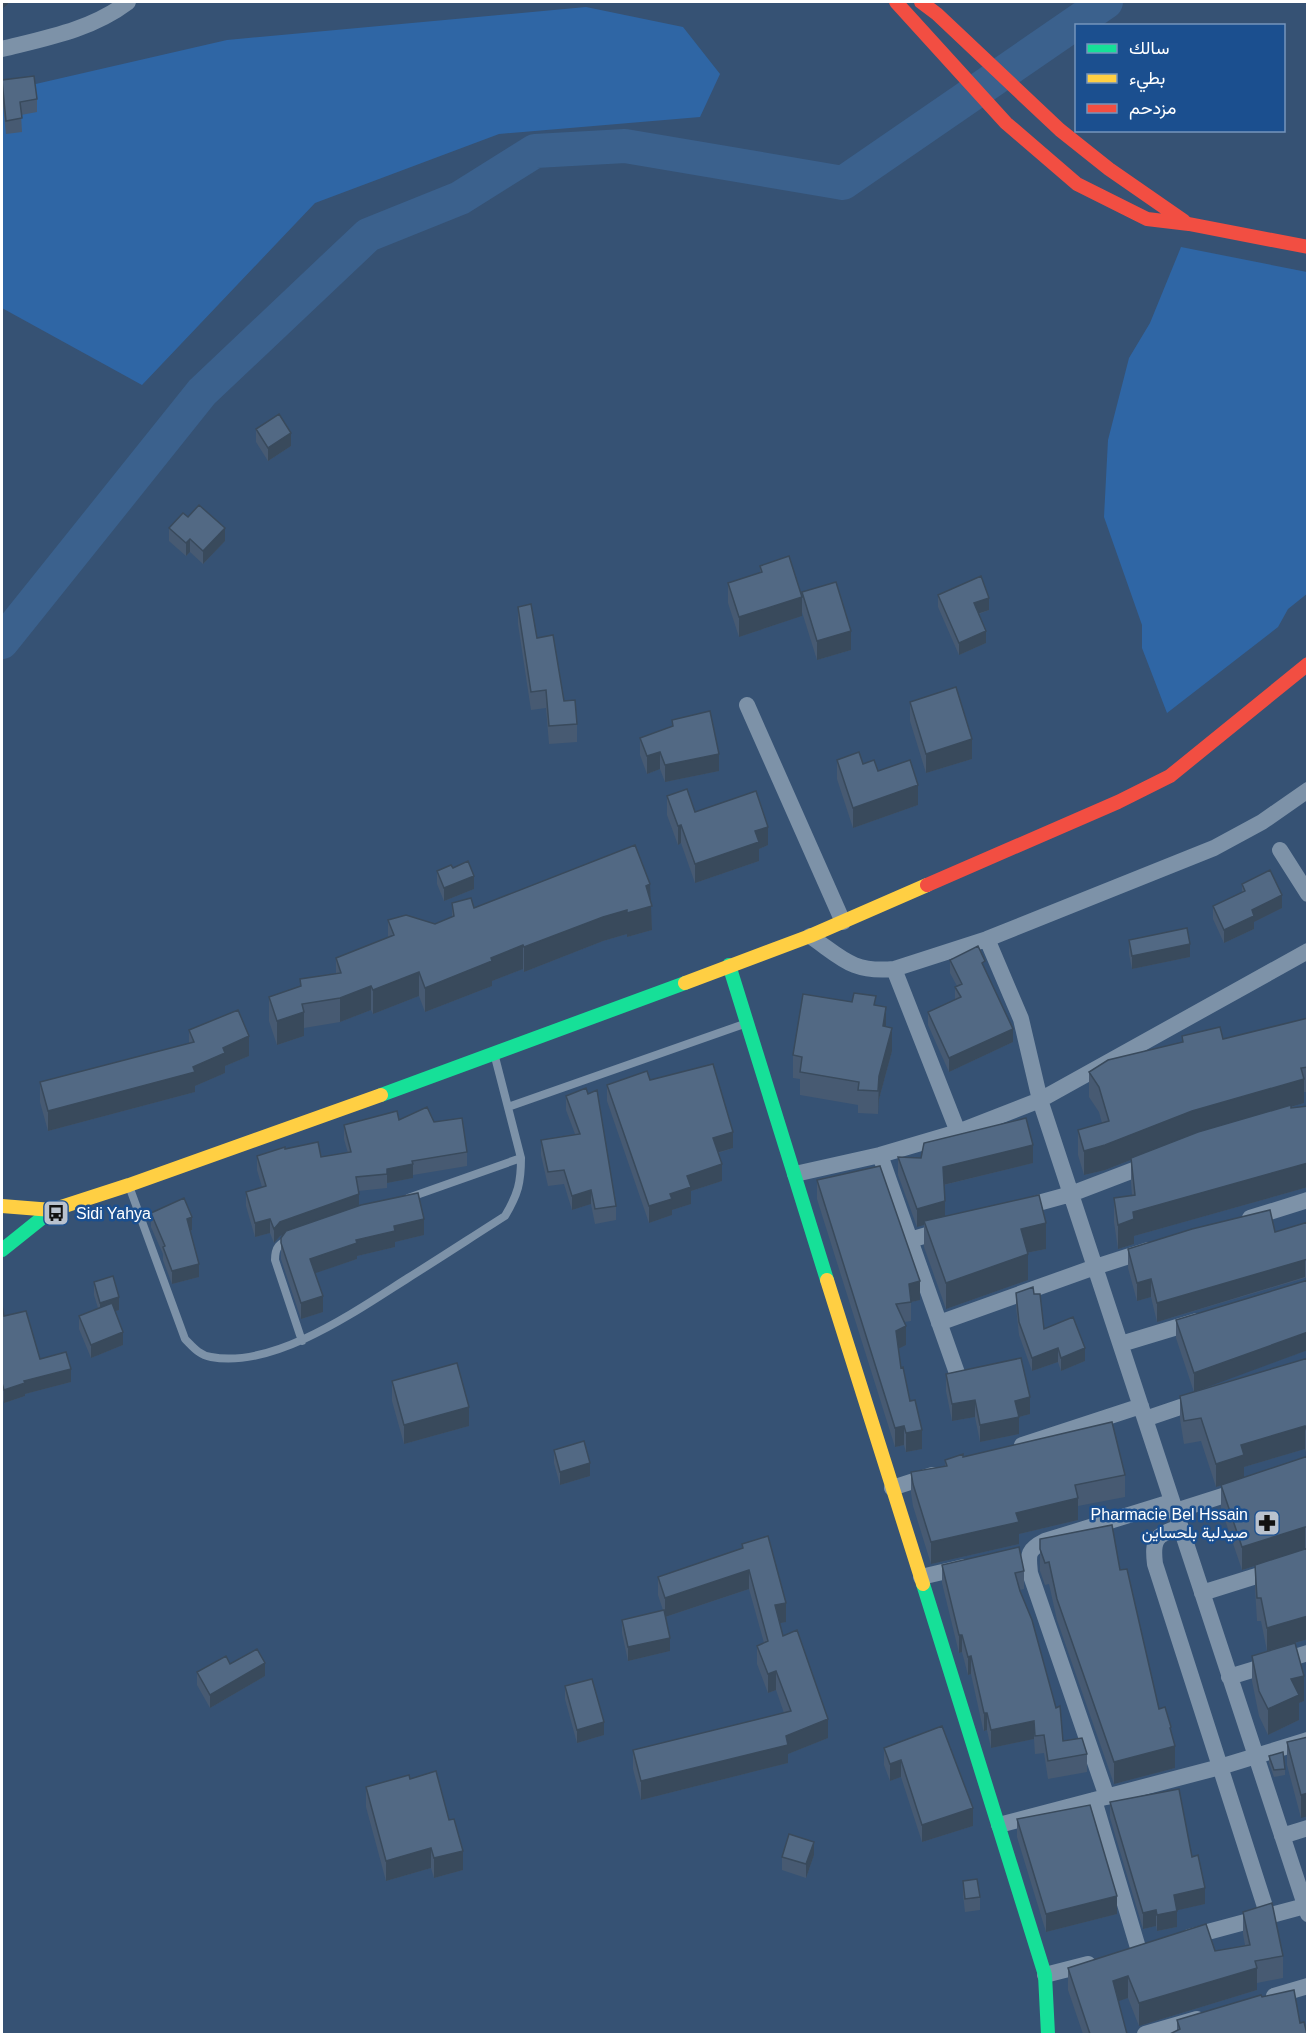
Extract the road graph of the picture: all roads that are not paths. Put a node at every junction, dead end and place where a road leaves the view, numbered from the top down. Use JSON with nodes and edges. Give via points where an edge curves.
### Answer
{"nodes":[{"id":1,"x":128,"y":2,"type":"edge"},
{"id":2,"x":896,"y":2,"type":"edge"},
{"id":3,"x":921,"y":2,"type":"edge"},
{"id":4,"x":939,"y":8,"type":"edge"},
{"id":5,"x":2,"y":49,"type":"edge"},
{"id":6,"x":1189,"y":224,"type":"junction"},
{"id":7,"x":1308,"y":247,"type":"edge"},
{"id":8,"x":1308,"y":664,"type":"edge"},
{"id":9,"x":747,"y":705,"type":"dead end"},
{"id":10,"x":1308,"y":790,"type":"edge"},
{"id":11,"x":1280,"y":850,"type":"dead end"},
{"id":12,"x":1308,"y":894,"type":"edge"},
{"id":13,"x":843,"y":922,"type":"junction"},
{"id":14,"x":810,"y":936,"type":"junction"},
{"id":15,"x":987,"y":939,"type":"junction"},
{"id":16,"x":1308,"y":951,"type":"edge"},
{"id":17,"x":729,"y":965,"type":"junction"},
{"id":18,"x":894,"y":969,"type":"junction"},
{"id":19,"x":747,"y":1023,"type":"junction"},
{"id":20,"x":495,"y":1054,"type":"junction"},
{"id":21,"x":1040,"y":1100,"type":"junction"},
{"id":22,"x":508,"y":1107,"type":"junction"},
{"id":23,"x":958,"y":1132,"type":"junction"},
{"id":24,"x":880,"y":1155,"type":"junction"},
{"id":25,"x":521,"y":1158,"type":"junction"},
{"id":26,"x":1164,"y":1158,"type":"edge"},
{"id":27,"x":795,"y":1174,"type":"junction"},
{"id":28,"x":129,"y":1185,"type":"junction"},
{"id":29,"x":1071,"y":1194,"type":"junction"},
{"id":30,"x":1308,"y":1200,"type":"edge"},
{"id":31,"x":394,"y":1203,"type":"edge"},
{"id":32,"x":2,"y":1206,"type":"edge"},
{"id":33,"x":52,"y":1210,"type":"junction"},
{"id":34,"x":1002,"y":1214,"type":"edge"},
{"id":35,"x":1229,"y":1225,"type":"edge"},
{"id":36,"x":956,"y":1227,"type":"edge"},
{"id":37,"x":300,"y":1235,"type":"edge"},
{"id":38,"x":910,"y":1240,"type":"junction"},
{"id":39,"x":1162,"y":1246,"type":"edge"},
{"id":40,"x":2,"y":1250,"type":"edge"},
{"id":41,"x":1095,"y":1267,"type":"junction"},
{"id":42,"x":1209,"y":1317,"type":"edge"},
{"id":43,"x":939,"y":1323,"type":"junction"},
{"id":44,"x":302,"y":1341,"type":"junction"},
{"id":45,"x":1121,"y":1344,"type":"junction"},
{"id":46,"x":957,"y":1373,"type":"edge"},
{"id":47,"x":1221,"y":1394,"type":"edge"},
{"id":48,"x":1143,"y":1412,"type":"junction"},
{"id":49,"x":1005,"y":1450,"type":"edge"},
{"id":50,"x":949,"y":1469,"type":"edge"},
{"id":51,"x":1252,"y":1486,"type":"edge"},
{"id":52,"x":892,"y":1488,"type":"junction"},
{"id":53,"x":1175,"y":1513,"type":"junction"},
{"id":54,"x":1029,"y":1552,"type":"junction"},
{"id":55,"x":1008,"y":1557,"type":"edge"},
{"id":56,"x":1308,"y":1560,"type":"edge"},
{"id":57,"x":975,"y":1564,"type":"edge"},
{"id":58,"x":921,"y":1577,"type":"junction"},
{"id":59,"x":1202,"y":1593,"type":"junction"},
{"id":60,"x":1308,"y":1653,"type":"edge"},
{"id":61,"x":1229,"y":1677,"type":"junction"},
{"id":62,"x":1308,"y":1740,"type":"edge"},
{"id":63,"x":1256,"y":1756,"type":"junction"},
{"id":64,"x":1220,"y":1767,"type":"junction"},
{"id":65,"x":1101,"y":1799,"type":"junction"},
{"id":66,"x":999,"y":1826,"type":"junction"},
{"id":67,"x":1308,"y":1828,"type":"edge"},
{"id":68,"x":1282,"y":1836,"type":"junction"},
{"id":69,"x":1306,"y":1910,"type":"edge"},
{"id":70,"x":1268,"y":1916,"type":"junction"},
{"id":71,"x":1171,"y":1942,"type":"edge"},
{"id":72,"x":1046,"y":1975,"type":"junction"},
{"id":73,"x":1308,"y":1986,"type":"edge"},
{"id":74,"x":1253,"y":2002,"type":"edge"},
{"id":75,"x":1210,"y":2015,"type":"edge"},
{"id":76,"x":1048,"y":2034,"type":"edge"},
{"id":77,"x":1145,"y":2034,"type":"edge"}],
"edges":[{"from":1,"to":5,"type":"street","via":[[92,24]]},
{"from":2,"to":6,"type":"street","via":[[1006,123],[1077,184],[1147,219]]},
{"from":3,"to":4,"type":"street"},
{"from":4,"to":6,"type":"street","via":[[967,43],[1060,130]]},
{"from":6,"to":7,"type":"street"},
{"from":8,"to":13,"type":"street","via":[[1170,776]]},
{"from":9,"to":13,"type":"street"},
{"from":10,"to":15,"type":"street","via":[[1262,822],[1214,848]]},
{"from":11,"to":12,"type":"street"},
{"from":13,"to":14,"type":"street"},
{"from":14,"to":17,"type":"street"},
{"from":14,"to":18,"type":"street","via":[[859,968]]},
{"from":15,"to":18,"type":"street"},
{"from":15,"to":21,"type":"street","via":[[1021,1019]]},
{"from":16,"to":21,"type":"street"},
{"from":17,"to":19,"type":"street"},
{"from":17,"to":20,"type":"street"},
{"from":18,"to":23,"type":"street"},
{"from":19,"to":22,"type":"lane"},
{"from":19,"to":27,"type":"street"},
{"from":20,"to":22,"type":"lane"},
{"from":20,"to":28,"type":"street"},
{"from":21,"to":23,"type":"street"},
{"from":21,"to":29,"type":"street"},
{"from":22,"to":25,"type":"lane"},
{"from":23,"to":24,"type":"street"},
{"from":24,"to":27,"type":"street"},
{"from":24,"to":38,"type":"street"},
{"from":25,"to":31,"type":"lane"},
{"from":25,"to":44,"type":"lane","via":[[521,1181],[505,1216]]},
{"from":26,"to":29,"type":"street"},
{"from":27,"to":52,"type":"street"},
{"from":28,"to":33,"type":"street"},
{"from":28,"to":44,"type":"lane","via":[[185,1339],[198,1352],[209,1357],[250,1356]]},
{"from":29,"to":34,"type":"street"},
{"from":29,"to":41,"type":"street"},
{"from":30,"to":35,"type":"street"},
{"from":32,"to":33,"type":"street"},
{"from":33,"to":40,"type":"street"},
{"from":36,"to":38,"type":"street"},
{"from":37,"to":44,"type":"lane","via":[[282,1242],[275,1260]]},
{"from":38,"to":43,"type":"street"},
{"from":39,"to":41,"type":"street"},
{"from":41,"to":43,"type":"street"},
{"from":41,"to":45,"type":"street"},
{"from":42,"to":45,"type":"street"},
{"from":43,"to":46,"type":"street"},
{"from":45,"to":48,"type":"street"},
{"from":47,"to":48,"type":"street"},
{"from":48,"to":49,"type":"street"},
{"from":48,"to":53,"type":"street"},
{"from":50,"to":52,"type":"street"},
{"from":51,"to":53,"type":"street"},
{"from":52,"to":58,"type":"street"},
{"from":53,"to":54,"type":"street","via":[[1045,1542]]},
{"from":53,"to":59,"type":"street"},
{"from":53,"to":64,"type":"street","via":[[1166,1532],[1156,1540],[1155,1564]]},
{"from":54,"to":55,"type":"street"},
{"from":54,"to":65,"type":"street","via":[[1030,1573]]},
{"from":56,"to":59,"type":"street"},
{"from":57,"to":58,"type":"street"},
{"from":58,"to":66,"type":"street"},
{"from":59,"to":61,"type":"street"},
{"from":60,"to":61,"type":"street"},
{"from":61,"to":63,"type":"street"},
{"from":62,"to":63,"type":"street"},
{"from":63,"to":64,"type":"street"},
{"from":63,"to":68,"type":"street"},
{"from":64,"to":65,"type":"street"},
{"from":64,"to":70,"type":"street"},
{"from":65,"to":66,"type":"street"},
{"from":65,"to":72,"type":"street","via":[[1145,1949]]},
{"from":66,"to":72,"type":"street"},
{"from":67,"to":68,"type":"street"},
{"from":68,"to":69,"type":"street"},
{"from":69,"to":70,"type":"street"},
{"from":70,"to":71,"type":"street"},
{"from":72,"to":76,"type":"street"},
{"from":73,"to":74,"type":"street"},
{"from":75,"to":77,"type":"street"}]}
